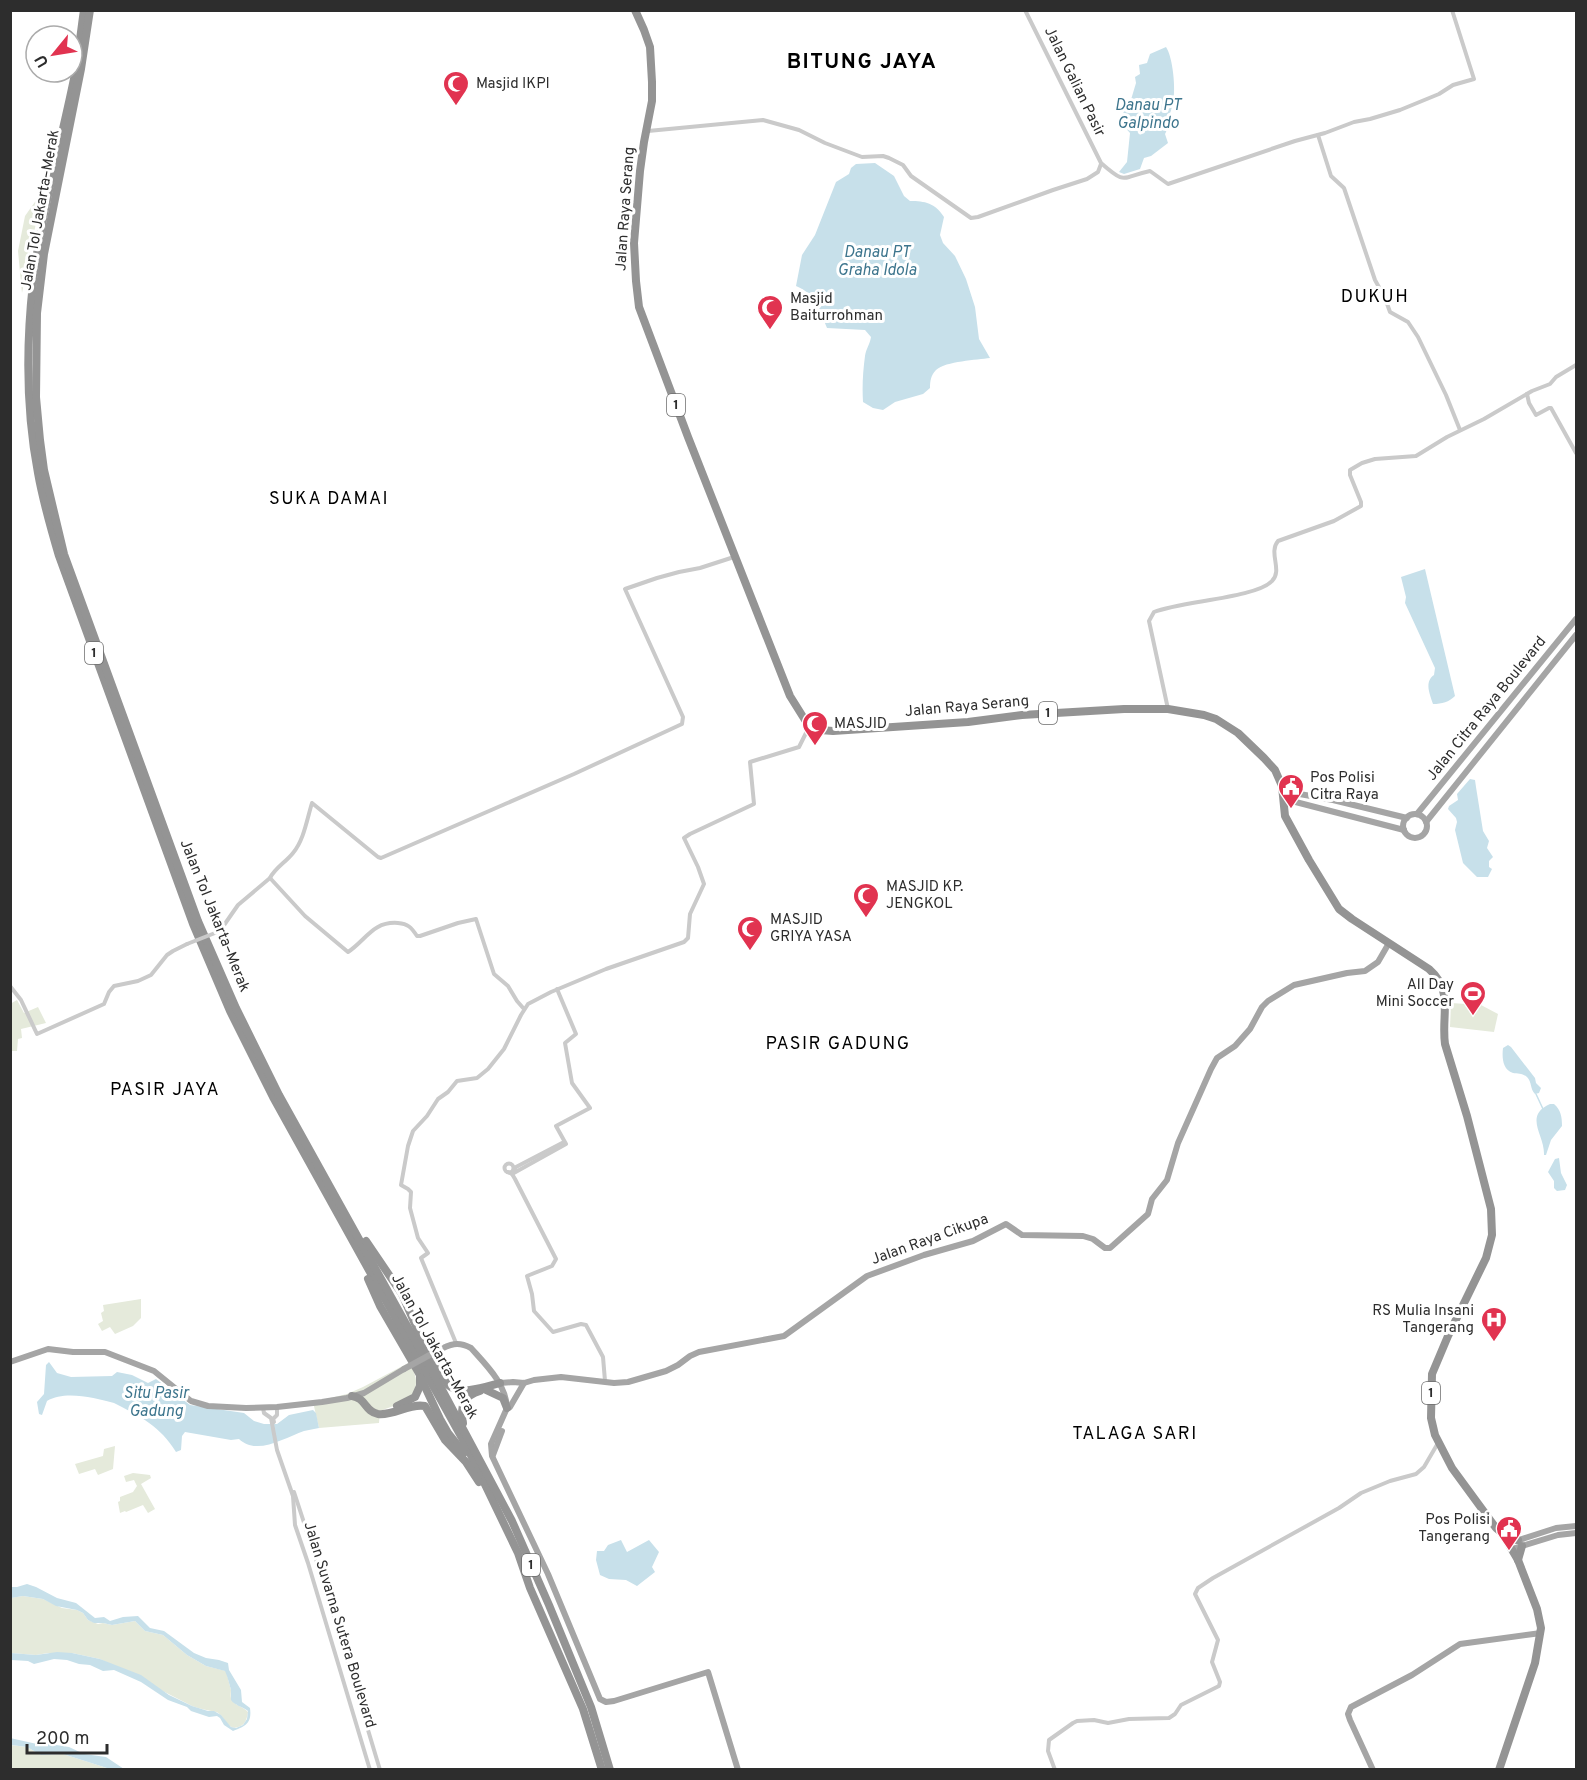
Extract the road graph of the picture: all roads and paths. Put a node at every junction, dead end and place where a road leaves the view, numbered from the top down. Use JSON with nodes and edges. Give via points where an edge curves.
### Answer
{"nodes":[{"id":1,"x":84,"y":10,"type":"edge"},
{"id":2,"x":90,"y":10,"type":"edge"},
{"id":3,"x":635,"y":10,"type":"edge"},
{"id":4,"x":1025,"y":10,"type":"edge"},
{"id":5,"x":1452,"y":10,"type":"edge"},
{"id":6,"x":647,"y":131,"type":"junction"},
{"id":7,"x":1318,"y":135,"type":"junction"},
{"id":8,"x":1101,"y":163,"type":"junction"},
{"id":9,"x":1576,"y":364,"type":"edge"},
{"id":10,"x":1527,"y":394,"type":"junction"},
{"id":11,"x":1460,"y":430,"type":"junction"},
{"id":12,"x":1576,"y":453,"type":"edge"},
{"id":13,"x":736,"y":556,"type":"junction"},
{"id":14,"x":1576,"y":619,"type":"edge"},
{"id":15,"x":1576,"y":635,"type":"edge"},
{"id":16,"x":1168,"y":709,"type":"junction"},
{"id":17,"x":1496,"y":718,"type":"junction"},
{"id":18,"x":1504,"y":724,"type":"junction"},
{"id":19,"x":810,"y":726,"type":"junction"},
{"id":20,"x":1283,"y":795,"type":"junction"},
{"id":21,"x":1333,"y":800,"type":"junction"},
{"id":22,"x":1285,"y":811,"type":"junction"},
{"id":23,"x":1331,"y":811,"type":"junction"},
{"id":24,"x":1417,"y":814,"type":"junction"},
{"id":25,"x":1397,"y":815,"type":"junction"},
{"id":26,"x":1407,"y":818,"type":"junction"},
{"id":27,"x":1426,"y":822,"type":"junction"},
{"id":28,"x":1395,"y":828,"type":"junction"},
{"id":29,"x":1404,"y":830,"type":"junction"},
{"id":30,"x":270,"y":878,"type":"junction"},
{"id":31,"x":1389,"y":943,"type":"junction"},
{"id":32,"x":10,"y":986,"type":"edge"},
{"id":33,"x":557,"y":989,"type":"junction"},
{"id":34,"x":524,"y":1009,"type":"junction"},
{"id":35,"x":1464,"y":1103,"type":"junction"},
{"id":36,"x":351,"y":1224,"type":"junction"},
{"id":37,"x":358,"y":1253,"type":"junction"},
{"id":38,"x":456,"y":1343,"type":"junction"},
{"id":39,"x":10,"y":1362,"type":"edge"},
{"id":40,"x":420,"y":1375,"type":"junction"},
{"id":41,"x":494,"y":1375,"type":"junction"},
{"id":42,"x":605,"y":1382,"type":"junction"},
{"id":43,"x":524,"y":1383,"type":"junction"},
{"id":44,"x":503,"y":1384,"type":"junction"},
{"id":45,"x":481,"y":1389,"type":"junction"},
{"id":46,"x":364,"y":1393,"type":"junction"},
{"id":47,"x":352,"y":1396,"type":"junction"},
{"id":48,"x":277,"y":1407,"type":"junction"},
{"id":49,"x":263,"y":1408,"type":"junction"},
{"id":50,"x":508,"y":1408,"type":"junction"},
{"id":51,"x":272,"y":1418,"type":"junction"},
{"id":52,"x":464,"y":1430,"type":"junction"},
{"id":53,"x":1438,"y":1442,"type":"junction"},
{"id":54,"x":278,"y":1451,"type":"junction"},
{"id":55,"x":481,"y":1476,"type":"junction"},
{"id":56,"x":1576,"y":1526,"type":"edge"},
{"id":57,"x":1502,"y":1533,"type":"junction"},
{"id":58,"x":1576,"y":1533,"type":"edge"},
{"id":59,"x":1520,"y":1543,"type":"junction"},
{"id":60,"x":1510,"y":1546,"type":"junction"},
{"id":61,"x":518,"y":1553,"type":"junction"},
{"id":62,"x":1518,"y":1560,"type":"junction"},
{"id":63,"x":317,"y":1561,"type":"junction"},
{"id":64,"x":308,"y":1563,"type":"junction"},
{"id":65,"x":337,"y":1626,"type":"junction"},
{"id":66,"x":327,"y":1627,"type":"junction"},
{"id":67,"x":1540,"y":1633,"type":"junction"},
{"id":68,"x":370,"y":1770,"type":"edge"},
{"id":69,"x":380,"y":1770,"type":"edge"},
{"id":70,"x":602,"y":1770,"type":"edge"},
{"id":71,"x":610,"y":1770,"type":"edge"},
{"id":72,"x":738,"y":1770,"type":"edge"},
{"id":73,"x":1055,"y":1770,"type":"edge"},
{"id":74,"x":1373,"y":1770,"type":"edge"},
{"id":75,"x":1499,"y":1770,"type":"edge"}],
"edges":[{"from":1,"to":37,"type":"highway","name":"Jalan Tol Jakarta–Merak","number":"1","via":[[76,68],[39,243],[30,316],[29,400],[45,508],[193,924],[273,1097]]},
{"from":2,"to":36,"type":"highway","name":"Jalan Tol Jakarta–Merak","number":"1","via":[[44,254],[37,313],[36,396],[46,481],[64,554],[198,921],[279,1095]]},
{"from":3,"to":6,"type":"highway","name":"Jalan Raya Serang","number":"1","via":[[651,59],[652,101]]},
{"from":4,"to":8,"type":"street","name":"Jalan Galian Pasir"},
{"from":5,"to":7,"type":"street","via":[[1474,79],[1453,85],[1420,103]]},
{"from":6,"to":8,"type":"street","via":[[763,120],[799,130],[862,157],[883,156],[903,165],[911,176],[970,218],[1087,179],[1098,172]]},
{"from":6,"to":13,"type":"highway","name":"Jalan Raya Serang","number":"1","via":[[634,248],[642,316]]},
{"from":7,"to":8,"type":"street","via":[[1168,184],[1150,171],[1130,178],[1118,177]]},
{"from":7,"to":11,"type":"street","via":[[1331,176],[1344,188],[1390,312],[1408,322],[1418,337]]},
{"from":9,"to":10,"type":"street","via":[[1550,384]]},
{"from":10,"to":11,"type":"street"},
{"from":10,"to":12,"type":"street","via":[[1536,415],[1550,407]]},
{"from":11,"to":16,"type":"street","via":[[1416,456],[1376,459],[1353,467],[1350,475],[1361,506],[1276,543],[1276,574],[1268,585],[1151,614]]},
{"from":13,"to":19,"type":"highway","name":"Jalan Raya Serang","number":"1","via":[[793,700]]},
{"from":13,"to":30,"type":"street","via":[[625,589],[683,717],[682,724],[381,858],[312,803],[296,849]]},
{"from":14,"to":17,"type":"main road","name":"Jalan Citra Raya Boulevard"},
{"from":15,"to":18,"type":"main road","name":"Jalan Citra Raya Boulevard"},
{"from":16,"to":19,"type":"highway","name":"Jalan Raya Serang","number":"1","via":[[1008,716],[845,731]]},
{"from":16,"to":20,"type":"highway","name":"Jalan Raya Serang","number":"1","via":[[1208,716],[1230,728],[1270,763],[1281,780]]},
{"from":17,"to":18,"type":"main road"},
{"from":17,"to":24,"type":"main road","name":"Jalan Citra Raya Boulevard"},
{"from":18,"to":27,"type":"main road","name":"Jalan Citra Raya Boulevard"},
{"from":19,"to":33,"type":"street","via":[[799,747],[750,762],[754,804],[684,838],[704,884],[690,914],[688,938]]},
{"from":20,"to":21,"type":"main road"},
{"from":20,"to":22,"type":"highway","name":"Jalan Raya Serang","number":"1"},
{"from":20,"to":23,"type":"main road"},
{"from":21,"to":23,"type":"main road"},
{"from":21,"to":25,"type":"main road"},
{"from":22,"to":31,"type":"highway","name":"Jalan Raya Serang","number":"1","via":[[1288,824],[1339,909]]},
{"from":22,"to":35,"type":"highway","name":"Jalan Raya Serang","number":"1","via":[[1343,906],[1430,966],[1446,984],[1447,1040]]},
{"from":23,"to":28,"type":"main road"},
{"from":24,"to":26,"type":"main road"},
{"from":24,"to":27,"type":"main road"},
{"from":25,"to":26,"type":"main road"},
{"from":25,"to":28,"type":"main road","via":[[1401,824]]},
{"from":26,"to":29,"type":"main road"},
{"from":27,"to":29,"type":"main road","via":[[1427,829],[1420,837],[1411,837]]},
{"from":28,"to":29,"type":"main road"},
{"from":30,"to":32,"type":"street","bridge":true,"via":[[238,905],[215,933],[172,951],[151,975],[114,986],[104,1004],[37,1034]]},
{"from":30,"to":34,"type":"street","via":[[305,916],[348,952],[386,923],[407,924],[420,936],[476,919],[494,974]]},
{"from":31,"to":35,"type":"highway","name":"Jalan Raya Serang","number":"1","via":[[1429,969],[1443,987],[1445,1044]]},
{"from":31,"to":42,"type":"main road","name":"Jalan Raya Cikupa","via":[[1378,962],[1365,971],[1294,985],[1265,1004],[1250,1029],[1216,1060],[1178,1143],[1167,1180],[1152,1199],[1148,1214],[1110,1248],[1083,1236],[1022,1235],[1006,1224],[973,1241],[867,1276],[784,1336],[702,1351],[666,1371],[628,1382]]},
{"from":33,"to":34,"type":"street"},
{"from":33,"to":42,"type":"street","via":[[576,1034],[565,1043],[572,1083],[590,1108],[556,1126],[565,1143],[512,1172],[556,1259],[552,1266],[527,1276],[534,1311],[553,1332],[586,1325],[603,1358]]},
{"from":34,"to":38,"type":"street","via":[[504,1049],[488,1069],[477,1078],[457,1081],[438,1099],[413,1131],[408,1146],[402,1186],[411,1192],[410,1208],[418,1238],[428,1253],[421,1258]]},
{"from":35,"to":53,"type":"highway","name":"Jalan Raya Serang","number":"1","via":[[1488,1194],[1490,1245],[1432,1374],[1431,1418]]},
{"from":36,"to":45,"type":"highway","via":[[402,1294],[423,1343],[448,1385],[455,1389]]},
{"from":36,"to":52,"type":"highway","name":"Jalan Tol Jakarta–Merak","number":"1"},
{"from":37,"to":40,"type":"highway","via":[[376,1298]]},
{"from":37,"to":55,"type":"highway","name":"Jalan Tol Jakarta–Merak","number":"1"},
{"from":38,"to":41,"type":"main road","via":[[471,1348]]},
{"from":38,"to":46,"type":"main road","bridge":true},
{"from":39,"to":49,"type":"main road","via":[[48,1349],[105,1352],[154,1371],[195,1403]]},
{"from":40,"to":46,"type":"highway","via":[[415,1397],[396,1407],[374,1409]]},
{"from":40,"to":55,"type":"highway","via":[[448,1433]]},
{"from":41,"to":43,"type":"main road"},
{"from":41,"to":44,"type":"main road"},
{"from":41,"to":45,"type":"highway"},
{"from":42,"to":43,"type":"main road","name":"Jalan Raya Cikupa","via":[[561,1377]]},
{"from":43,"to":44,"type":"main road","name":"Jalan Raya Cikupa"},
{"from":43,"to":50,"type":"main road"},
{"from":44,"to":45,"type":"highway"},
{"from":44,"to":50,"type":"main road"},
{"from":45,"to":50,"type":"highway","via":[[499,1395]]},
{"from":45,"to":52,"type":"highway","via":[[470,1395],[461,1408]]},
{"from":46,"to":47,"type":"main road"},
{"from":47,"to":48,"type":"main road"},
{"from":47,"to":61,"type":"highway","via":[[360,1398],[377,1414],[424,1406],[474,1475]]},
{"from":48,"to":49,"type":"main road"},
{"from":48,"to":51,"type":"street","via":[[277,1415]]},
{"from":49,"to":51,"type":"street"},
{"from":50,"to":72,"type":"main road","via":[[491,1444],[493,1459],[548,1574],[600,1699],[614,1701],[708,1672]]},
{"from":51,"to":54,"type":"street"},
{"from":52,"to":71,"type":"highway","name":"Jalan Tol Jakarta–Merak","number":"1","via":[[512,1521],[549,1605],[591,1707]]},
{"from":53,"to":57,"type":"highway","number":"1","via":[[1464,1485]]},
{"from":53,"to":73,"type":"street","via":[[1416,1474],[1361,1493],[1198,1588],[1195,1594],[1218,1640],[1212,1662],[1219,1686],[1180,1705],[1169,1718],[1073,1723],[1049,1740],[1048,1754]]},
{"from":54,"to":63,"type":"street","name":"Jalan Suvarna Sutera Boulevard"},
{"from":54,"to":64,"type":"street","name":"Jalan Suvarna Sutera Boulevard"},
{"from":55,"to":61,"type":"highway","name":"Jalan Tol Jakarta–Merak","number":"1"},
{"from":56,"to":59,"type":"main road","via":[[1556,1528]]},
{"from":57,"to":59,"type":"highway"},
{"from":57,"to":60,"type":"highway","number":"1"},
{"from":58,"to":59,"type":"main road"},
{"from":59,"to":60,"type":"main road"},
{"from":59,"to":62,"type":"highway"},
{"from":60,"to":62,"type":"highway","number":"1"},
{"from":61,"to":70,"type":"highway","name":"Jalan Tol Jakarta–Merak","number":"1","via":[[583,1709]]},
{"from":62,"to":67,"type":"highway","number":"1","via":[[1537,1609]]},
{"from":63,"to":64,"type":"street"},
{"from":63,"to":65,"type":"street","name":"Jalan Suvarna Sutera Boulevard"},
{"from":64,"to":66,"type":"street","name":"Jalan Suvarna Sutera Boulevard"},
{"from":65,"to":66,"type":"street","via":[[334,1632]]},
{"from":65,"to":69,"type":"street","name":"Jalan Suvarna Sutera Boulevard"},
{"from":66,"to":68,"type":"street","name":"Jalan Suvarna Sutera Boulevard"},
{"from":67,"to":74,"type":"main road","via":[[1460,1644],[1412,1676],[1351,1707],[1350,1720]]},
{"from":67,"to":75,"type":"highway","number":"1","via":[[1535,1663]]}]}
